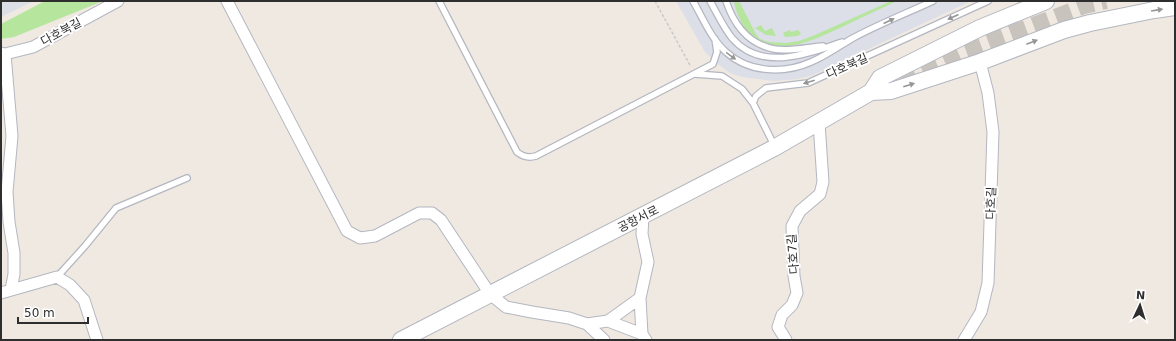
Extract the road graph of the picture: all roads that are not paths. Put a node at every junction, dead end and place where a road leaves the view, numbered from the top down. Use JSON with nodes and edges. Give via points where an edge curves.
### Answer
{"nodes":[{"id":1,"x":118,"y":1,"type":"edge"},
{"id":2,"x":227,"y":1,"type":"edge"},
{"id":3,"x":439,"y":1,"type":"edge"},
{"id":4,"x":693,"y":1,"type":"edge"},
{"id":5,"x":710,"y":1,"type":"edge"},
{"id":6,"x":726,"y":1,"type":"edge"},
{"id":7,"x":933,"y":1,"type":"edge"},
{"id":8,"x":988,"y":1,"type":"edge"},
{"id":9,"x":1046,"y":1,"type":"edge"},
{"id":10,"x":1175,"y":7,"type":"edge"},
{"id":11,"x":854,"y":38,"type":"junction"},
{"id":12,"x":715,"y":39,"type":"junction"},
{"id":13,"x":832,"y":45,"type":"junction"},
{"id":14,"x":2,"y":55,"type":"edge"},
{"id":15,"x":980,"y":62,"type":"junction"},
{"id":16,"x":694,"y":74,"type":"junction"},
{"id":17,"x":871,"y":92,"type":"junction"},
{"id":18,"x":753,"y":103,"type":"junction"},
{"id":19,"x":818,"y":123,"type":"junction"},
{"id":20,"x":775,"y":148,"type":"junction"},
{"id":21,"x":187,"y":178,"type":"dead end"},
{"id":22,"x":642,"y":216,"type":"junction"},
{"id":23,"x":56,"y":277,"type":"junction"},
{"id":24,"x":6,"y":291,"type":"edge"},
{"id":25,"x":490,"y":294,"type":"junction"},
{"id":26,"x":640,"y":298,"type":"junction"},
{"id":27,"x":608,"y":321,"type":"junction"},
{"id":28,"x":587,"y":324,"type":"junction"},
{"id":29,"x":644,"y":337,"type":"edge"},
{"id":30,"x":97,"y":340,"type":"edge"},
{"id":31,"x":401,"y":340,"type":"edge"},
{"id":32,"x":604,"y":340,"type":"edge"},
{"id":33,"x":786,"y":340,"type":"edge"},
{"id":34,"x":964,"y":340,"type":"edge"}],
"edges":[{"from":1,"to":14,"type":"street","name":"다호북길","via":[[33,47]]},
{"from":2,"to":25,"type":"street","via":[[347,232],[360,238],[375,236],[419,213],[432,213],[441,220]]},
{"from":3,"to":16,"type":"lane","via":[[521,156],[536,156]]},
{"from":4,"to":12,"type":"lane"},
{"from":5,"to":13,"type":"lane","via":[[732,38],[750,51],[766,57],[784,58]]},
{"from":6,"to":13,"type":"lane","via":[[741,30],[746,37],[756,43],[774,49]]},
{"from":11,"to":7,"type":"lane","one_way":true},
{"from":8,"to":18,"type":"lane","name":"다호북길","one_way":true,"via":[[808,83],[766,88],[756,96]]},
{"from":9,"to":17,"type":"street","via":[[980,28],[880,78]]},
{"from":15,"to":10,"type":"street","one_way":true,"via":[[1064,30]]},
{"from":12,"to":11,"type":"lane","one_way":true,"via":[[734,58],[754,67],[770,70],[798,67],[812,62]]},
{"from":11,"to":13,"type":"lane"},
{"from":12,"to":16,"type":"lane","via":[[717,52],[713,64]]},
{"from":14,"to":24,"type":"street","via":[[12,136],[7,192],[14,253],[14,274]]},
{"from":17,"to":15,"type":"street","one_way":true,"via":[[891,91]]},
{"from":15,"to":34,"type":"street","name":"다호길","via":[[988,93],[993,132],[988,283],[981,312]]},
{"from":16,"to":18,"type":"lane","via":[[722,76],[742,89]]},
{"from":17,"to":19,"type":"street","name":"공항서로"},
{"from":18,"to":20,"type":"lane"},
{"from":19,"to":20,"type":"street","name":"공항서로"},
{"from":19,"to":33,"type":"street","name":"다호7길","via":[[823,182],[820,194],[800,211],[792,226],[794,276],[798,293],[792,305],[782,315],[778,327]]},
{"from":20,"to":22,"type":"street","name":"공항서로"},
{"from":21,"to":23,"type":"lane","via":[[116,208]]},
{"from":22,"to":25,"type":"street","name":"공항서로"},
{"from":22,"to":26,"type":"street","via":[[642,234],[648,262]]},
{"from":23,"to":24,"type":"street"},
{"from":23,"to":30,"type":"street","via":[[70,285],[84,300]]},
{"from":25,"to":28,"type":"street","via":[[506,307],[570,318]]},
{"from":25,"to":31,"type":"street","name":"공항서로"},
{"from":26,"to":27,"type":"street"},
{"from":26,"to":29,"type":"street"},
{"from":27,"to":28,"type":"street"},
{"from":27,"to":29,"type":"street"},
{"from":28,"to":32,"type":"street"}]}
